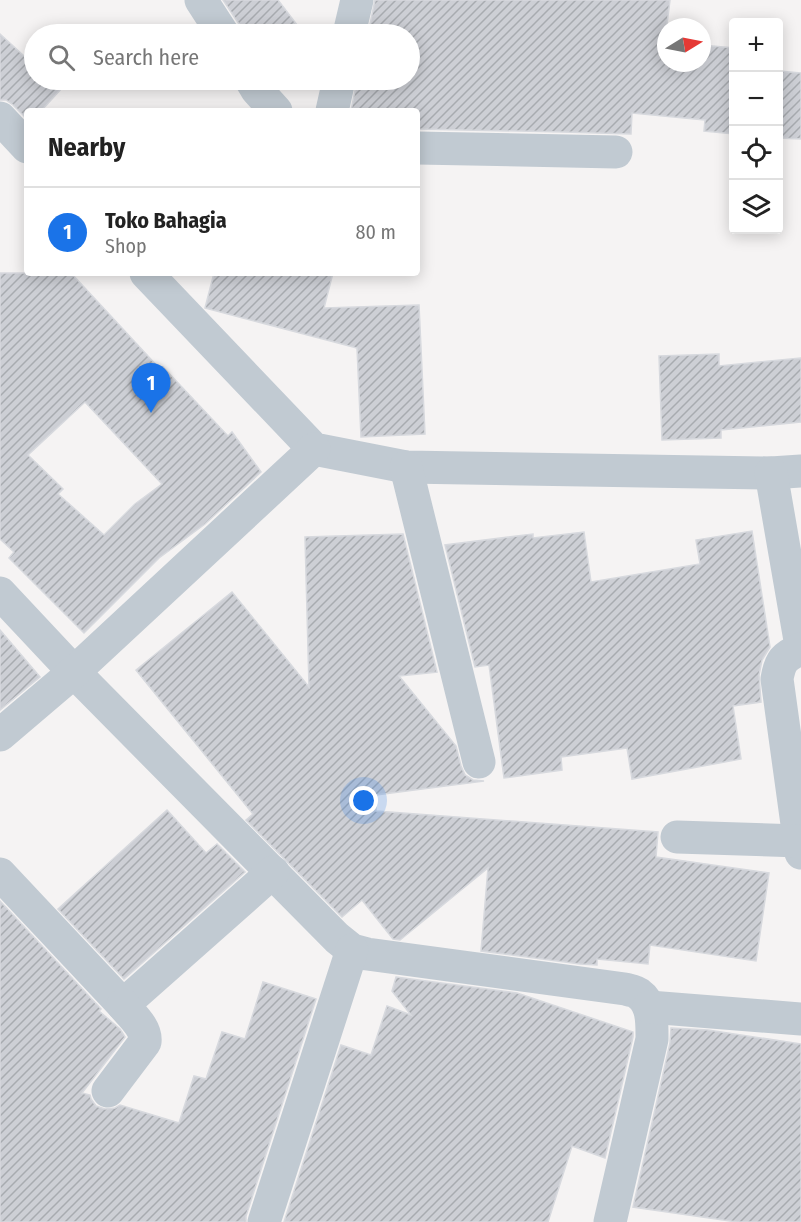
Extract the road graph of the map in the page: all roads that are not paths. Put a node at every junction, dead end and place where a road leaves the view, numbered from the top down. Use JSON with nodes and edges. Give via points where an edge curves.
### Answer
{"nodes":[{"id":1,"x":201,"y":0,"type":"edge"},
{"id":2,"x":357,"y":0,"type":"edge"},
{"id":3,"x":217,"y":24,"type":"edge"},
{"id":4,"x":352,"y":24,"type":"edge"},
{"id":5,"x":257,"y":90,"type":"edge"},
{"id":6,"x":337,"y":90,"type":"edge"},
{"id":7,"x":273,"y":108,"type":"edge"},
{"id":8,"x":333,"y":108,"type":"edge"},
{"id":9,"x":0,"y":118,"type":"edge"},
{"id":10,"x":24,"y":144,"type":"edge"},
{"id":11,"x":420,"y":148,"type":"edge"},
{"id":12,"x":616,"y":152,"type":"dead end"},
{"id":13,"x":155,"y":276,"type":"edge"},
{"id":14,"x":314,"y":449,"type":"junction"},
{"id":15,"x":406,"y":467,"type":"junction"},
{"id":16,"x":786,"y":472,"type":"edge"},
{"id":17,"x":0,"y":593,"type":"edge"},
{"id":18,"x":801,"y":647,"type":"edge"},
{"id":19,"x":74,"y":672,"type":"junction"},
{"id":20,"x":0,"y":735,"type":"edge"},
{"id":21,"x":478,"y":762,"type":"dead end"},
{"id":22,"x":677,"y":837,"type":"dead end"},
{"id":23,"x":800,"y":841,"type":"edge"},
{"id":24,"x":801,"y":853,"type":"edge"},
{"id":25,"x":273,"y":872,"type":"junction"},
{"id":26,"x":0,"y":874,"type":"edge"},
{"id":27,"x":352,"y":950,"type":"junction"},
{"id":28,"x":123,"y":1005,"type":"junction"},
{"id":29,"x":649,"y":1007,"type":"junction"},
{"id":30,"x":801,"y":1019,"type":"edge"},
{"id":31,"x":108,"y":1091,"type":"dead end"},
{"id":32,"x":264,"y":1222,"type":"edge"},
{"id":33,"x":610,"y":1222,"type":"edge"}],
"edges":[{"from":1,"to":3,"type":"street"},
{"from":2,"to":4,"type":"street"},
{"from":5,"to":7,"type":"street"},
{"from":6,"to":8,"type":"street"},
{"from":9,"to":10,"type":"street"},
{"from":11,"to":12,"type":"street"},
{"from":13,"to":14,"type":"street"},
{"from":14,"to":15,"type":"street"},
{"from":14,"to":19,"type":"street"},
{"from":15,"to":16,"type":"street"},
{"from":15,"to":21,"type":"street"},
{"from":16,"to":18,"type":"street"},
{"from":17,"to":19,"type":"street"},
{"from":18,"to":23,"type":"street","via":[[784,657],[777,679]]},
{"from":19,"to":20,"type":"street"},
{"from":19,"to":25,"type":"street"},
{"from":22,"to":23,"type":"street"},
{"from":23,"to":24,"type":"street"},
{"from":25,"to":27,"type":"street"},
{"from":25,"to":28,"type":"street"},
{"from":26,"to":28,"type":"street"},
{"from":27,"to":29,"type":"street","via":[[625,989],[639,994]]},
{"from":27,"to":32,"type":"street"},
{"from":28,"to":31,"type":"street","via":[[144,1030],[145,1042]]},
{"from":29,"to":30,"type":"street"},
{"from":29,"to":33,"type":"street","via":[[652,1040]]}]}
